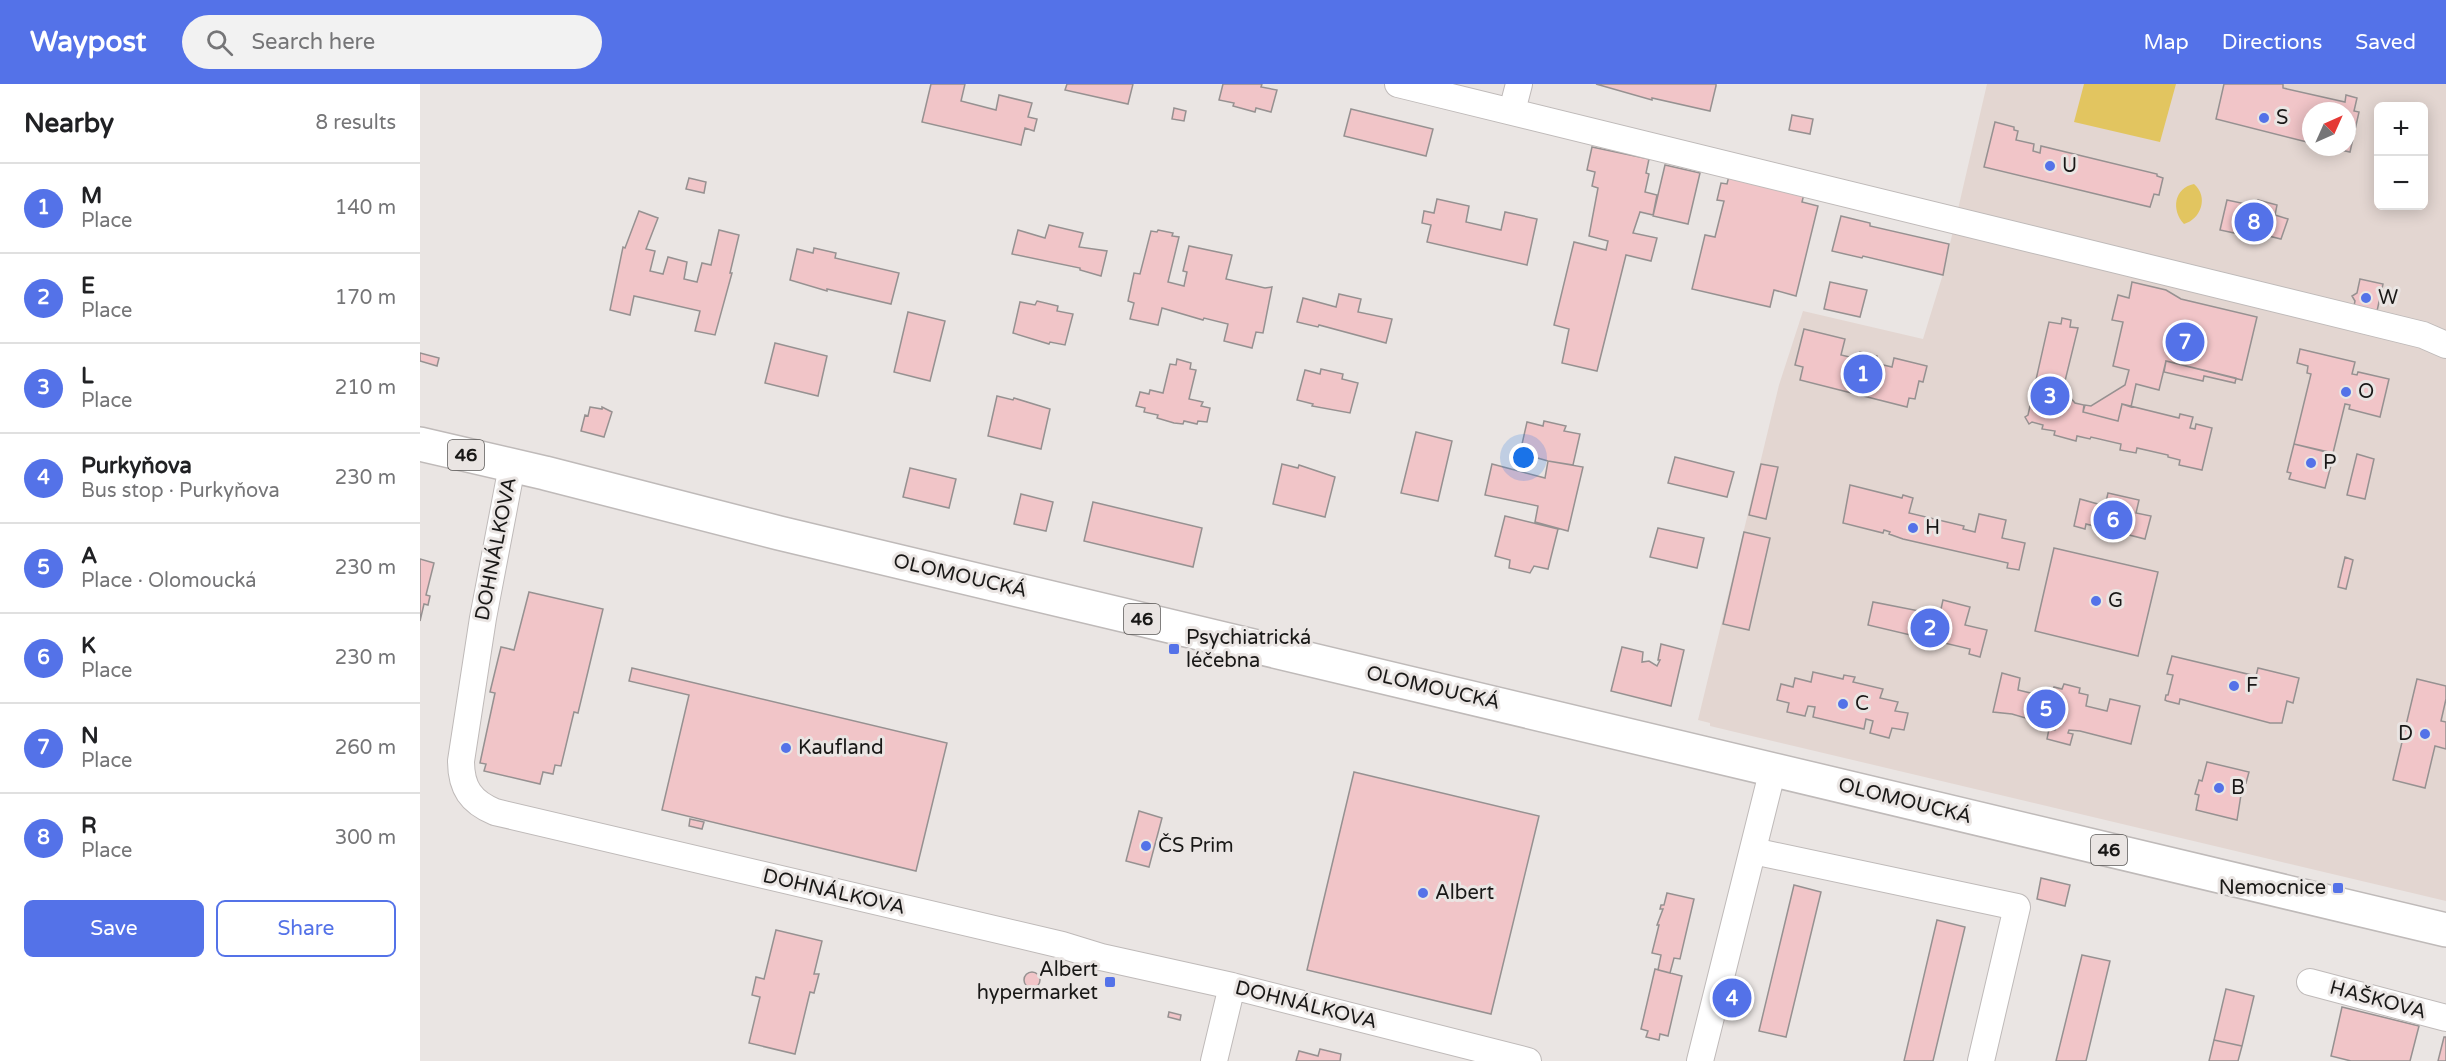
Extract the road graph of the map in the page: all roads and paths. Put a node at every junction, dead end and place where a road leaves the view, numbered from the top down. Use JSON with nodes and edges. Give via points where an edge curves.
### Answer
{"nodes":[{"id":1,"x":1398,"y":84,"type":"edge"},
{"id":2,"x":1519,"y":84,"type":"edge"},
{"id":3,"x":1512,"y":111,"type":"junction"},
{"id":4,"x":2446,"y":345,"type":"edge"},
{"id":5,"x":420,"y":444,"type":"edge"},
{"id":6,"x":512,"y":466,"type":"junction"},
{"id":7,"x":1773,"y":769,"type":"junction"},
{"id":8,"x":1753,"y":851,"type":"junction"},
{"id":9,"x":2446,"y":930,"type":"edge"},
{"id":10,"x":2310,"y":982,"type":"dead end"},
{"id":11,"x":1232,"y":986,"type":"junction"},
{"id":12,"x":2446,"y":1018,"type":"edge"},
{"id":13,"x":1214,"y":1061,"type":"edge"},
{"id":14,"x":1528,"y":1061,"type":"edge"},
{"id":15,"x":1700,"y":1061,"type":"edge"},
{"id":16,"x":1981,"y":1061,"type":"edge"}],
"edges":[{"from":1,"to":3,"type":"street"},
{"from":2,"to":3,"type":"street"},
{"from":3,"to":4,"type":"street","via":[[2423,335]]},
{"from":5,"to":6,"type":"main road","name":"OLOMOUCKÁ","number":"46"},
{"from":6,"to":7,"type":"main road","name":"OLOMOUCKÁ","number":"46"},
{"from":6,"to":11,"type":"street","name":"DOHNÁLKOVA","via":[[461,761],[463,784],[475,801],[495,812]]},
{"from":7,"to":8,"type":"street"},
{"from":7,"to":9,"type":"main road","name":"OLOMOUCKÁ","number":"46"},
{"from":8,"to":15,"type":"street"},
{"from":8,"to":16,"type":"street","via":[[2017,907]]},
{"from":10,"to":12,"type":"street","name":"HAŠKOVA"},
{"from":11,"to":13,"type":"street"},
{"from":11,"to":14,"type":"street","name":"DOHNÁLKOVA"}]}
